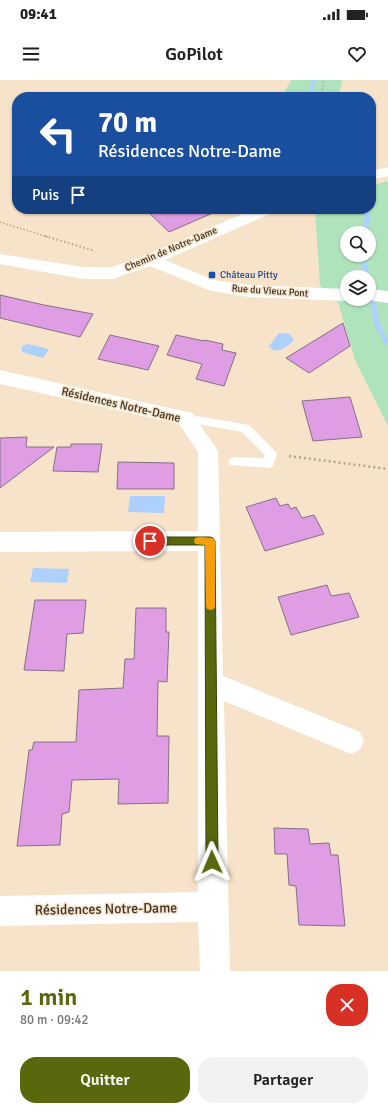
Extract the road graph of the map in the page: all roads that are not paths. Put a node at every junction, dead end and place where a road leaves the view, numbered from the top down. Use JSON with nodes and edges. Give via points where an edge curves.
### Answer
{"nodes":[{"id":1,"x":253,"y":214,"type":"edge"},
{"id":2,"x":0,"y":259,"type":"edge"},
{"id":3,"x":150,"y":260,"type":"junction"},
{"id":4,"x":340,"y":295,"type":"edge"},
{"id":5,"x":0,"y":377,"type":"edge"},
{"id":6,"x":185,"y":418,"type":"junction"},
{"id":7,"x":234,"y":462,"type":"dead end"},
{"id":8,"x":210,"y":541,"type":"junction"},
{"id":9,"x":0,"y":542,"type":"edge"},
{"id":10,"x":211,"y":683,"type":"junction"},
{"id":11,"x":350,"y":741,"type":"dead end"},
{"id":12,"x":213,"y":907,"type":"junction"},
{"id":13,"x":0,"y":911,"type":"edge"},
{"id":14,"x":215,"y":971,"type":"edge"}],
"edges":[{"from":1,"to":3,"type":"street","name":"Chemin de Notre-Dame"},
{"from":2,"to":3,"type":"street","name":"Chemin de Notre-Dame","via":[[83,273],[113,274]]},
{"from":3,"to":4,"type":"street","name":"Rue du Vieux Pont","via":[[211,285],[249,291]]},
{"from":5,"to":6,"type":"street","name":"Résidences Notre-Dame"},
{"from":6,"to":7,"type":"lane","via":[[244,428],[271,454],[269,463]]},
{"from":6,"to":8,"type":"street","name":"Résidences Notre-Dame","via":[[208,451]]},
{"from":8,"to":9,"type":"street"},
{"from":8,"to":10,"type":"street","name":"Résidences Notre-Dame"},
{"from":10,"to":11,"type":"street"},
{"from":10,"to":12,"type":"street","name":"Résidences Notre-Dame"},
{"from":12,"to":13,"type":"street","name":"Résidences Notre-Dame"},
{"from":12,"to":14,"type":"street","name":"Résidences Notre-Dame"}]}
